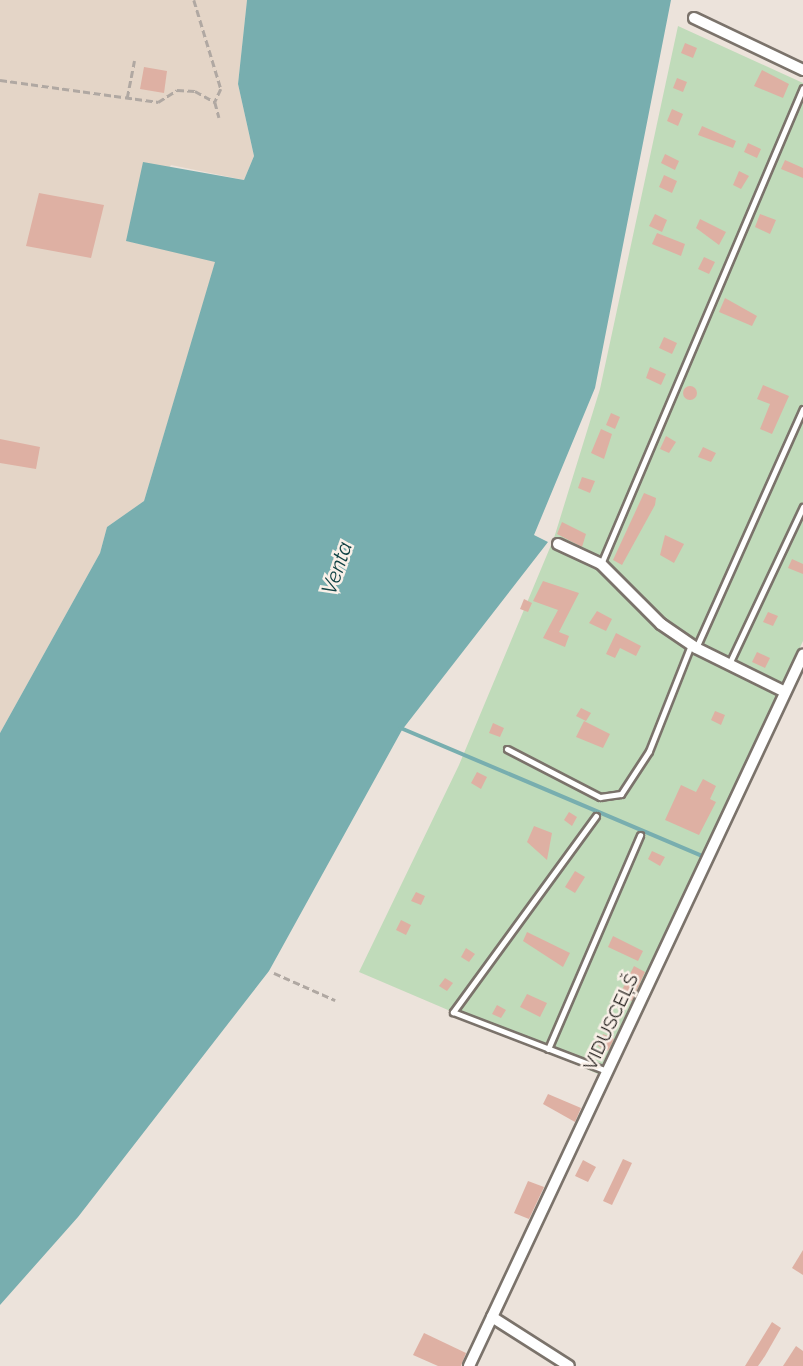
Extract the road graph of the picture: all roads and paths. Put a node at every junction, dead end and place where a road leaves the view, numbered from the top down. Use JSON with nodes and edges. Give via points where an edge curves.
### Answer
{"nodes":[{"id":1,"x":194,"y":0,"type":"edge"},
{"id":2,"x":694,"y":18,"type":"dead end"},
{"id":3,"x":134,"y":61,"type":"dead end"},
{"id":4,"x":803,"y":70,"type":"edge"},
{"id":5,"x":0,"y":80,"type":"edge"},
{"id":6,"x":803,"y":88,"type":"edge"},
{"id":7,"x":127,"y":98,"type":"junction"},
{"id":8,"x":215,"y":102,"type":"junction"},
{"id":9,"x":219,"y":117,"type":"dead end"},
{"id":10,"x":803,"y":409,"type":"edge"},
{"id":11,"x":803,"y":508,"type":"edge"},
{"id":12,"x":558,"y":544,"type":"dead end"},
{"id":13,"x":601,"y":564,"type":"junction"},
{"id":14,"x":694,"y":647,"type":"junction"},
{"id":15,"x":803,"y":655,"type":"edge"},
{"id":16,"x":729,"y":664,"type":"junction"},
{"id":17,"x":785,"y":692,"type":"junction"},
{"id":18,"x":507,"y":749,"type":"dead end"},
{"id":19,"x":596,"y":816,"type":"dead end"},
{"id":20,"x":640,"y":835,"type":"dead end"},
{"id":21,"x":274,"y":973,"type":"dead end"},
{"id":22,"x":335,"y":1000,"type":"dead end"},
{"id":23,"x":548,"y":1049,"type":"junction"},
{"id":24,"x":607,"y":1071,"type":"junction"},
{"id":25,"x":492,"y":1317,"type":"junction"},
{"id":26,"x":469,"y":1366,"type":"edge"},
{"id":27,"x":569,"y":1366,"type":"edge"}],
"edges":[{"from":1,"to":8,"type":"path","via":[[221,89]]},
{"from":2,"to":4,"type":"street"},
{"from":3,"to":7,"type":"path"},
{"from":5,"to":7,"type":"path"},
{"from":6,"to":13,"type":"lane"},
{"from":7,"to":8,"type":"path","via":[[158,102],[177,90]]},
{"from":8,"to":9,"type":"path"},
{"from":10,"to":14,"type":"lane"},
{"from":11,"to":16,"type":"lane"},
{"from":12,"to":13,"type":"street"},
{"from":13,"to":14,"type":"street"},
{"from":14,"to":16,"type":"street"},
{"from":14,"to":18,"type":"lane","via":[[649,751],[621,794],[600,797]]},
{"from":15,"to":17,"type":"street","name":"VIDUSCEĻŠ"},
{"from":16,"to":17,"type":"street"},
{"from":17,"to":24,"type":"street","name":"VIDUSCEĻŠ"},
{"from":19,"to":23,"type":"lane","via":[[453,1012]]},
{"from":20,"to":23,"type":"lane"},
{"from":21,"to":22,"type":"path"},
{"from":23,"to":24,"type":"lane"},
{"from":24,"to":25,"type":"street","name":"VIDUSCEĻŠ"},
{"from":25,"to":26,"type":"street","name":"VIDUSCEĻŠ"},
{"from":25,"to":27,"type":"street"}]}
